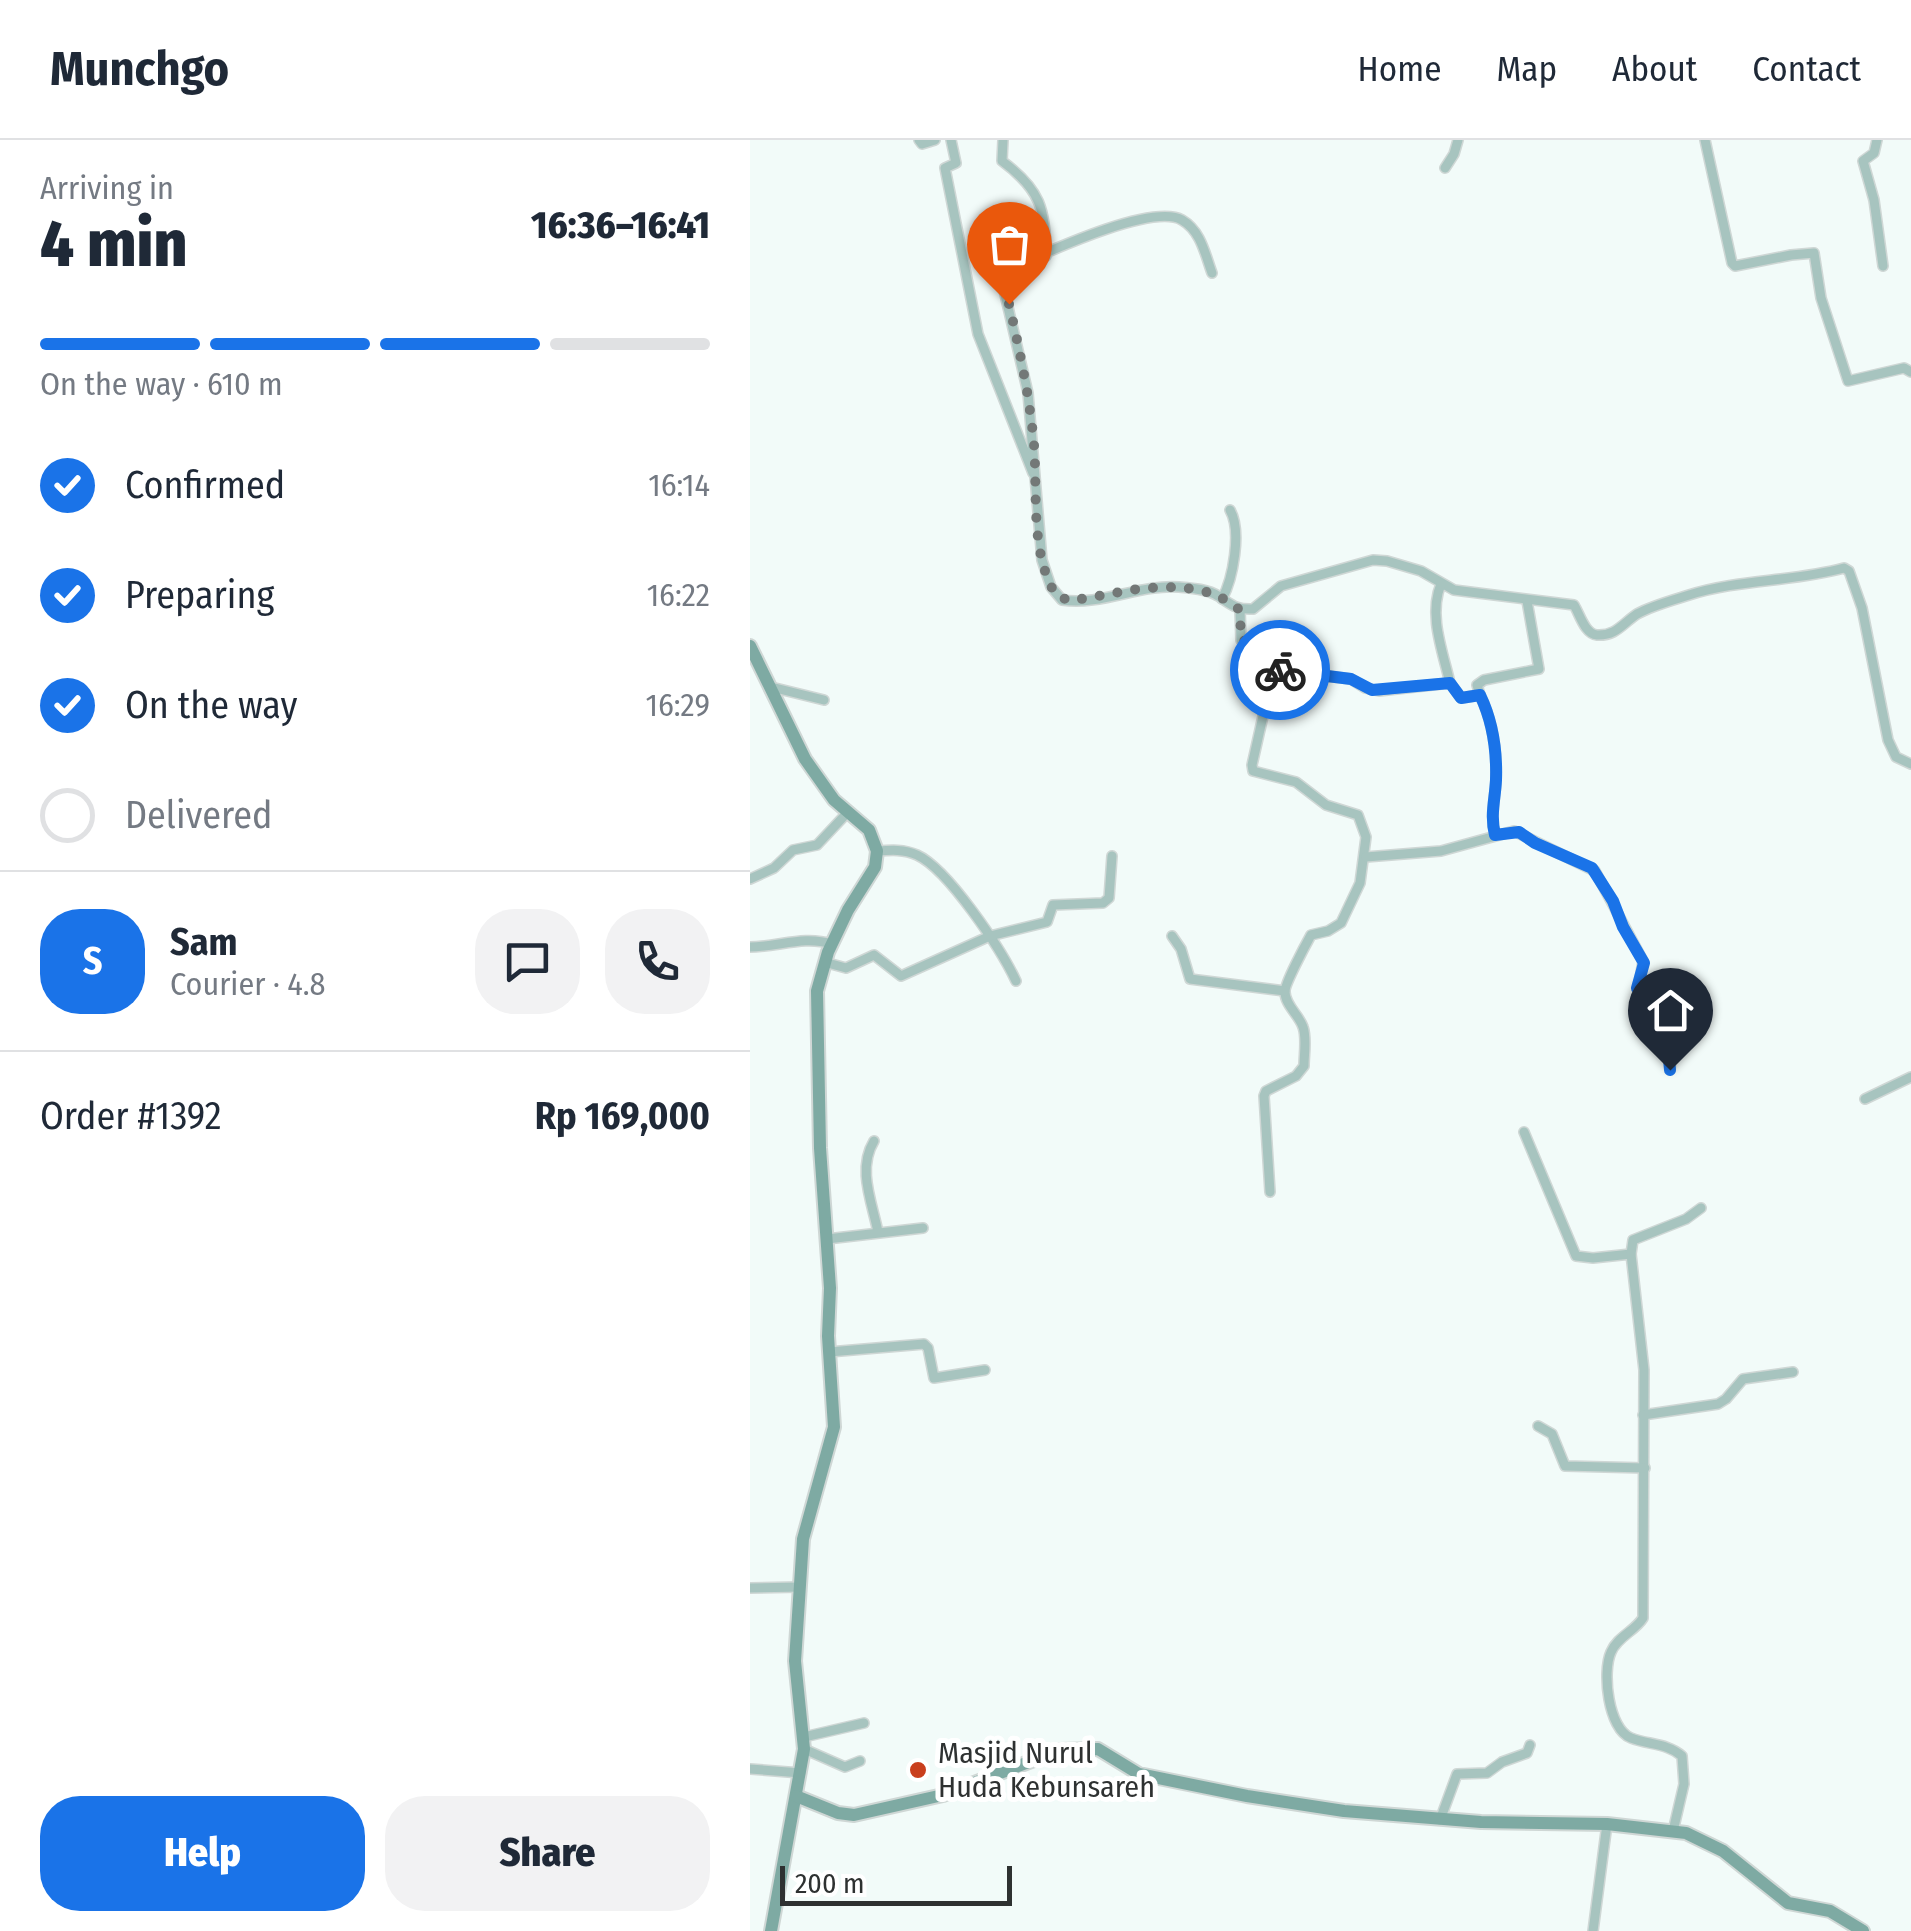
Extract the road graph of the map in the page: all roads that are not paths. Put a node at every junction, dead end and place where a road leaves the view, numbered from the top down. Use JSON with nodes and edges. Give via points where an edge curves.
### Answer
{"nodes":[{"id":1,"x":919,"y":140,"type":"edge"},
{"id":2,"x":935,"y":140,"type":"edge"},
{"id":3,"x":950,"y":140,"type":"edge"},
{"id":4,"x":1003,"y":140,"type":"edge"},
{"id":5,"x":1458,"y":140,"type":"edge"},
{"id":6,"x":1705,"y":140,"type":"edge"},
{"id":7,"x":1877,"y":140,"type":"edge"},
{"id":8,"x":1445,"y":168,"type":"dead end"},
{"id":9,"x":1046,"y":256,"type":"junction"},
{"id":10,"x":1883,"y":266,"type":"dead end"},
{"id":11,"x":1212,"y":273,"type":"dead end"},
{"id":12,"x":1911,"y":372,"type":"edge"},
{"id":13,"x":1037,"y":485,"type":"junction"},
{"id":14,"x":1230,"y":510,"type":"dead end"},
{"id":15,"x":1442,"y":584,"type":"junction"},
{"id":16,"x":1222,"y":600,"type":"junction"},
{"id":17,"x":1527,"y":601,"type":"junction"},
{"id":18,"x":1240,"y":610,"type":"junction"},
{"id":19,"x":750,"y":646,"type":"edge"},
{"id":20,"x":1274,"y":670,"type":"junction"},
{"id":21,"x":1450,"y":683,"type":"junction"},
{"id":22,"x":771,"y":687,"type":"junction"},
{"id":23,"x":1480,"y":695,"type":"junction"},
{"id":24,"x":824,"y":700,"type":"dead end"},
{"id":25,"x":1911,"y":764,"type":"edge"},
{"id":26,"x":848,"y":812,"type":"junction"},
{"id":27,"x":1495,"y":835,"type":"junction"},
{"id":28,"x":877,"y":851,"type":"junction"},
{"id":29,"x":1112,"y":856,"type":"dead end"},
{"id":30,"x":1366,"y":857,"type":"junction"},
{"id":31,"x":750,"y":879,"type":"edge"},
{"id":32,"x":990,"y":936,"type":"junction"},
{"id":33,"x":1172,"y":936,"type":"dead end"},
{"id":34,"x":832,"y":944,"type":"junction"},
{"id":35,"x":750,"y":947,"type":"edge"},
{"id":36,"x":824,"y":962,"type":"junction"},
{"id":37,"x":1016,"y":981,"type":"dead end"},
{"id":38,"x":1284,"y":992,"type":"junction"},
{"id":39,"x":1670,"y":1070,"type":"dead end"},
{"id":40,"x":1911,"y":1077,"type":"edge"},
{"id":41,"x":1865,"y":1098,"type":"dead end"},
{"id":42,"x":1524,"y":1132,"type":"dead end"},
{"id":43,"x":874,"y":1141,"type":"dead end"},
{"id":44,"x":1270,"y":1192,"type":"dead end"},
{"id":45,"x":1701,"y":1208,"type":"dead end"},
{"id":46,"x":923,"y":1228,"type":"dead end"},
{"id":47,"x":878,"y":1232,"type":"junction"},
{"id":48,"x":826,"y":1239,"type":"junction"},
{"id":49,"x":1631,"y":1254,"type":"junction"},
{"id":50,"x":829,"y":1352,"type":"junction"},
{"id":51,"x":986,"y":1370,"type":"dead end"},
{"id":52,"x":1793,"y":1372,"type":"dead end"},
{"id":53,"x":1643,"y":1415,"type":"junction"},
{"id":54,"x":1538,"y":1426,"type":"dead end"},
{"id":55,"x":1645,"y":1468,"type":"junction"},
{"id":56,"x":800,"y":1586,"type":"junction"},
{"id":57,"x":750,"y":1588,"type":"edge"},
{"id":58,"x":864,"y":1722,"type":"dead end"},
{"id":59,"x":804,"y":1743,"type":"junction"},
{"id":60,"x":1530,"y":1745,"type":"dead end"},
{"id":61,"x":860,"y":1761,"type":"dead end"},
{"id":62,"x":750,"y":1770,"type":"edge"},
{"id":63,"x":801,"y":1772,"type":"junction"},
{"id":64,"x":796,"y":1796,"type":"junction"},
{"id":65,"x":1440,"y":1820,"type":"junction"},
{"id":66,"x":1607,"y":1824,"type":"junction"},
{"id":67,"x":1678,"y":1832,"type":"junction"},
{"id":68,"x":771,"y":1931,"type":"edge"},
{"id":69,"x":1594,"y":1931,"type":"edge"},
{"id":70,"x":1863,"y":1931,"type":"edge"}],
"edges":[{"from":1,"to":2,"type":"street"},
{"from":3,"to":13,"type":"street","via":[[956,163],[945,168],[978,334]]},
{"from":4,"to":9,"type":"street","via":[[1002,161],[1028,182],[1040,204]]},
{"from":5,"to":8,"type":"street"},
{"from":6,"to":12,"type":"street","via":[[1732,263],[1814,253],[1848,381]]},
{"from":7,"to":10,"type":"street","via":[[1874,154],[1863,161]]},
{"from":9,"to":11,"type":"street","via":[[1099,232],[1170,216],[1198,234]]},
{"from":9,"to":13,"type":"street","via":[[1000,274],[1023,367]]},
{"from":13,"to":16,"type":"street","via":[[1042,560],[1062,600],[1162,586]]},
{"from":14,"to":16,"type":"street","via":[[1236,522],[1232,573]]},
{"from":15,"to":17,"type":"street"},
{"from":15,"to":18,"type":"street","via":[[1421,571],[1373,560],[1281,586],[1253,609]]},
{"from":15,"to":21,"type":"street","via":[[1437,627]]},
{"from":16,"to":18,"type":"street"},
{"from":17,"to":23,"type":"street","via":[[1539,669],[1484,680],[1477,685]]},
{"from":17,"to":25,"type":"street","via":[[1574,606],[1591,634],[1613,634],[1640,612],[1689,595],[1846,568],[1862,608],[1888,740],[1896,757]]},
{"from":18,"to":20,"type":"street","via":[[1241,640],[1274,648]]},
{"from":19,"to":22,"type":"street"},
{"from":20,"to":21,"type":"street","via":[[1351,679],[1372,690]]},
{"from":20,"to":30,"type":"street","via":[[1254,772],[1296,782],[1326,805],[1358,815]]},
{"from":21,"to":23,"type":"street","via":[[1461,698]]},
{"from":22,"to":24,"type":"street"},
{"from":22,"to":26,"type":"street","via":[[805,760]]},
{"from":23,"to":27,"type":"street","via":[[1494,730]]},
{"from":26,"to":28,"type":"street","via":[[868,830]]},
{"from":26,"to":31,"type":"street","via":[[817,845],[793,850]]},
{"from":27,"to":30,"type":"street","via":[[1441,851]]},
{"from":27,"to":39,"type":"street","via":[[1519,832],[1594,872],[1644,963],[1637,988],[1665,1004]]},
{"from":28,"to":32,"type":"street","via":[[922,857]]},
{"from":28,"to":34,"type":"street"},
{"from":29,"to":32,"type":"street","via":[[1107,901],[1054,906],[1047,922]]},
{"from":30,"to":38,"type":"street","via":[[1346,917],[1311,935]]},
{"from":32,"to":36,"type":"street","via":[[901,976],[874,954],[846,968]]},
{"from":32,"to":37,"type":"street"},
{"from":33,"to":38,"type":"street","via":[[1192,980]]},
{"from":34,"to":35,"type":"street","via":[[802,939]]},
{"from":34,"to":36,"type":"street"},
{"from":36,"to":48,"type":"street","via":[[817,990]]},
{"from":38,"to":44,"type":"street","via":[[1304,1028],[1304,1066],[1264,1096]]},
{"from":40,"to":41,"type":"street"},
{"from":42,"to":49,"type":"street","via":[[1576,1256]]},
{"from":43,"to":47,"type":"street","via":[[865,1174]]},
{"from":45,"to":49,"type":"street","via":[[1633,1240]]},
{"from":46,"to":47,"type":"street"},
{"from":47,"to":48,"type":"street"},
{"from":48,"to":50,"type":"street"},
{"from":49,"to":53,"type":"street"},
{"from":50,"to":51,"type":"street","via":[[924,1344],[934,1378]]},
{"from":50,"to":56,"type":"street","via":[[834,1427],[804,1532]]},
{"from":52,"to":53,"type":"street","via":[[1742,1379],[1718,1404]]},
{"from":53,"to":55,"type":"street"},
{"from":54,"to":55,"type":"street","via":[[1552,1434],[1565,1466]]},
{"from":55,"to":67,"type":"street","via":[[1643,1618],[1616,1644],[1607,1667],[1618,1731],[1682,1756]]},
{"from":56,"to":57,"type":"street"},
{"from":56,"to":59,"type":"street","via":[[795,1661]]},
{"from":58,"to":59,"type":"street"},
{"from":59,"to":61,"type":"street","via":[[845,1767]]},
{"from":59,"to":63,"type":"street"},
{"from":60,"to":65,"type":"street","via":[[1528,1753],[1487,1773],[1457,1774]]},
{"from":62,"to":63,"type":"street"},
{"from":63,"to":64,"type":"street"},
{"from":64,"to":65,"type":"street","via":[[854,1814],[943,1794],[1037,1756],[1090,1748],[1139,1774],[1344,1811]]},
{"from":64,"to":68,"type":"street"},
{"from":65,"to":66,"type":"street"},
{"from":66,"to":67,"type":"street"},
{"from":66,"to":69,"type":"street"},
{"from":67,"to":70,"type":"street","via":[[1724,1852],[1788,1902],[1830,1911]]}]}
